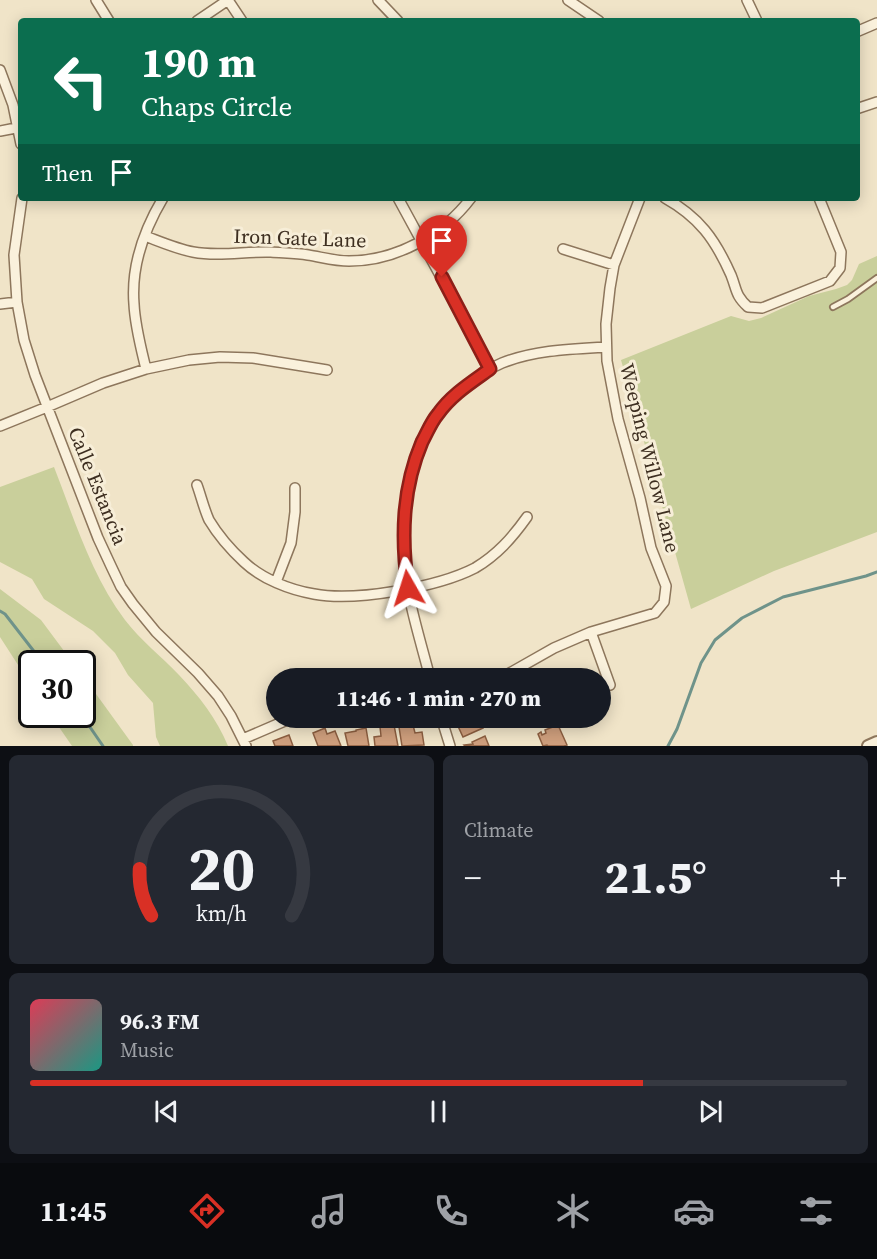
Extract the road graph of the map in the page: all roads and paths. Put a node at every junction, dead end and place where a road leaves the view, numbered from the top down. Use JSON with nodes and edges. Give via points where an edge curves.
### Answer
{"nodes":[{"id":1,"x":96,"y":0,"type":"edge"},
{"id":2,"x":228,"y":0,"type":"edge"},
{"id":3,"x":378,"y":0,"type":"edge"},
{"id":4,"x":568,"y":0,"type":"edge"},
{"id":5,"x":747,"y":0,"type":"edge"},
{"id":6,"x":107,"y":18,"type":"edge"},
{"id":7,"x":201,"y":18,"type":"edge"},
{"id":8,"x":240,"y":18,"type":"edge"},
{"id":9,"x":395,"y":18,"type":"edge"},
{"id":10,"x":595,"y":18,"type":"edge"},
{"id":11,"x":756,"y":18,"type":"edge"},
{"id":12,"x":877,"y":24,"type":"edge"},
{"id":13,"x":860,"y":30,"type":"edge"},
{"id":14,"x":0,"y":70,"type":"edge"},
{"id":15,"x":877,"y":102,"type":"edge"},
{"id":16,"x":860,"y":108,"type":"edge"},
{"id":17,"x":18,"y":121,"type":"edge"},
{"id":18,"x":18,"y":128,"type":"edge"},
{"id":19,"x":0,"y":132,"type":"edge"},
{"id":20,"x":22,"y":201,"type":"edge"},
{"id":21,"x":162,"y":201,"type":"edge"},
{"id":22,"x":400,"y":201,"type":"edge"},
{"id":23,"x":469,"y":201,"type":"edge"},
{"id":24,"x":639,"y":201,"type":"edge"},
{"id":25,"x":670,"y":201,"type":"edge"},
{"id":26,"x":820,"y":201,"type":"edge"},
{"id":27,"x":146,"y":236,"type":"junction"},
{"id":28,"x":422,"y":241,"type":"junction"},
{"id":29,"x":563,"y":249,"type":"dead end"},
{"id":30,"x":614,"y":265,"type":"junction"},
{"id":31,"x":877,"y":278,"type":"edge"},
{"id":32,"x":17,"y":302,"type":"junction"},
{"id":33,"x":0,"y":304,"type":"edge"},
{"id":34,"x":833,"y":307,"type":"dead end"},
{"id":35,"x":606,"y":347,"type":"junction"},
{"id":36,"x":146,"y":369,"type":"junction"},
{"id":37,"x":490,"y":369,"type":"junction"},
{"id":38,"x":327,"y":370,"type":"dead end"},
{"id":39,"x":47,"y":407,"type":"junction"},
{"id":40,"x":0,"y":426,"type":"edge"},
{"id":41,"x":197,"y":485,"type":"dead end"},
{"id":42,"x":295,"y":488,"type":"dead end"},
{"id":43,"x":527,"y":517,"type":"dead end"},
{"id":44,"x":276,"y":582,"type":"junction"},
{"id":45,"x":408,"y":588,"type":"junction"},
{"id":46,"x":591,"y":632,"type":"junction"},
{"id":47,"x":428,"y":668,"type":"edge"},
{"id":48,"x":519,"y":668,"type":"edge"},
{"id":49,"x":604,"y":668,"type":"edge"},
{"id":50,"x":272,"y":728,"type":"edge"},
{"id":51,"x":444,"y":728,"type":"edge"},
{"id":52,"x":245,"y":742,"type":"edge"},
{"id":53,"x":877,"y":742,"type":"edge"},
{"id":54,"x":450,"y":746,"type":"edge"},
{"id":55,"x":868,"y":746,"type":"edge"}],
"edges":[{"from":1,"to":6,"type":"street"},
{"from":2,"to":7,"type":"street"},
{"from":2,"to":8,"type":"street"},
{"from":3,"to":9,"type":"street"},
{"from":4,"to":10,"type":"street"},
{"from":5,"to":11,"type":"street"},
{"from":12,"to":13,"type":"street"},
{"from":14,"to":17,"type":"street"},
{"from":15,"to":16,"type":"street"},
{"from":18,"to":19,"type":"street"},
{"from":20,"to":32,"type":"street","name":"Calle Estancia","via":[[15,255]]},
{"from":21,"to":27,"type":"street"},
{"from":22,"to":28,"type":"street"},
{"from":23,"to":28,"type":"street","name":"Iron Gate Lane","via":[[461,212]]},
{"from":24,"to":30,"type":"street","name":"Weeping Willow Lane"},
{"from":25,"to":26,"type":"street","via":[[691,215],[719,248],[738,298],[748,308],[762,308],[830,280],[840,268],[841,252]]},
{"from":27,"to":28,"type":"street","name":"Iron Gate Lane","via":[[194,252],[269,252],[347,261],[384,257]]},
{"from":27,"to":36,"type":"street","via":[[133,285]]},
{"from":28,"to":37,"type":"street"},
{"from":29,"to":30,"type":"street"},
{"from":30,"to":35,"type":"street","name":"Weeping Willow Lane"},
{"from":31,"to":34,"type":"lane"},
{"from":32,"to":33,"type":"street"},
{"from":32,"to":39,"type":"street","name":"Calle Estancia","via":[[24,340]]},
{"from":35,"to":37,"type":"street","via":[[536,353]]},
{"from":35,"to":46,"type":"street","name":"Weeping Willow Lane","via":[[618,419],[651,548],[666,586],[664,602],[655,613]]},
{"from":36,"to":38,"type":"street","via":[[220,357]]},
{"from":36,"to":39,"type":"street"},
{"from":37,"to":45,"type":"street","via":[[468,384],[438,414],[414,463],[404,527]]},
{"from":39,"to":40,"type":"street"},
{"from":39,"to":52,"type":"street","name":"Calle Estancia","via":[[98,538],[122,587],[156,632],[218,696]]},
{"from":41,"to":44,"type":"street","via":[[209,520],[227,545],[258,573]]},
{"from":42,"to":44,"type":"street","via":[[291,543]]},
{"from":43,"to":45,"type":"street","via":[[499,551],[476,567],[453,578]]},
{"from":44,"to":45,"type":"street","via":[[315,595],[378,594]]},
{"from":45,"to":47,"type":"street"},
{"from":46,"to":48,"type":"street"},
{"from":46,"to":49,"type":"street"},
{"from":50,"to":52,"type":"street"},
{"from":51,"to":54,"type":"street"},
{"from":53,"to":55,"type":"street"}]}
